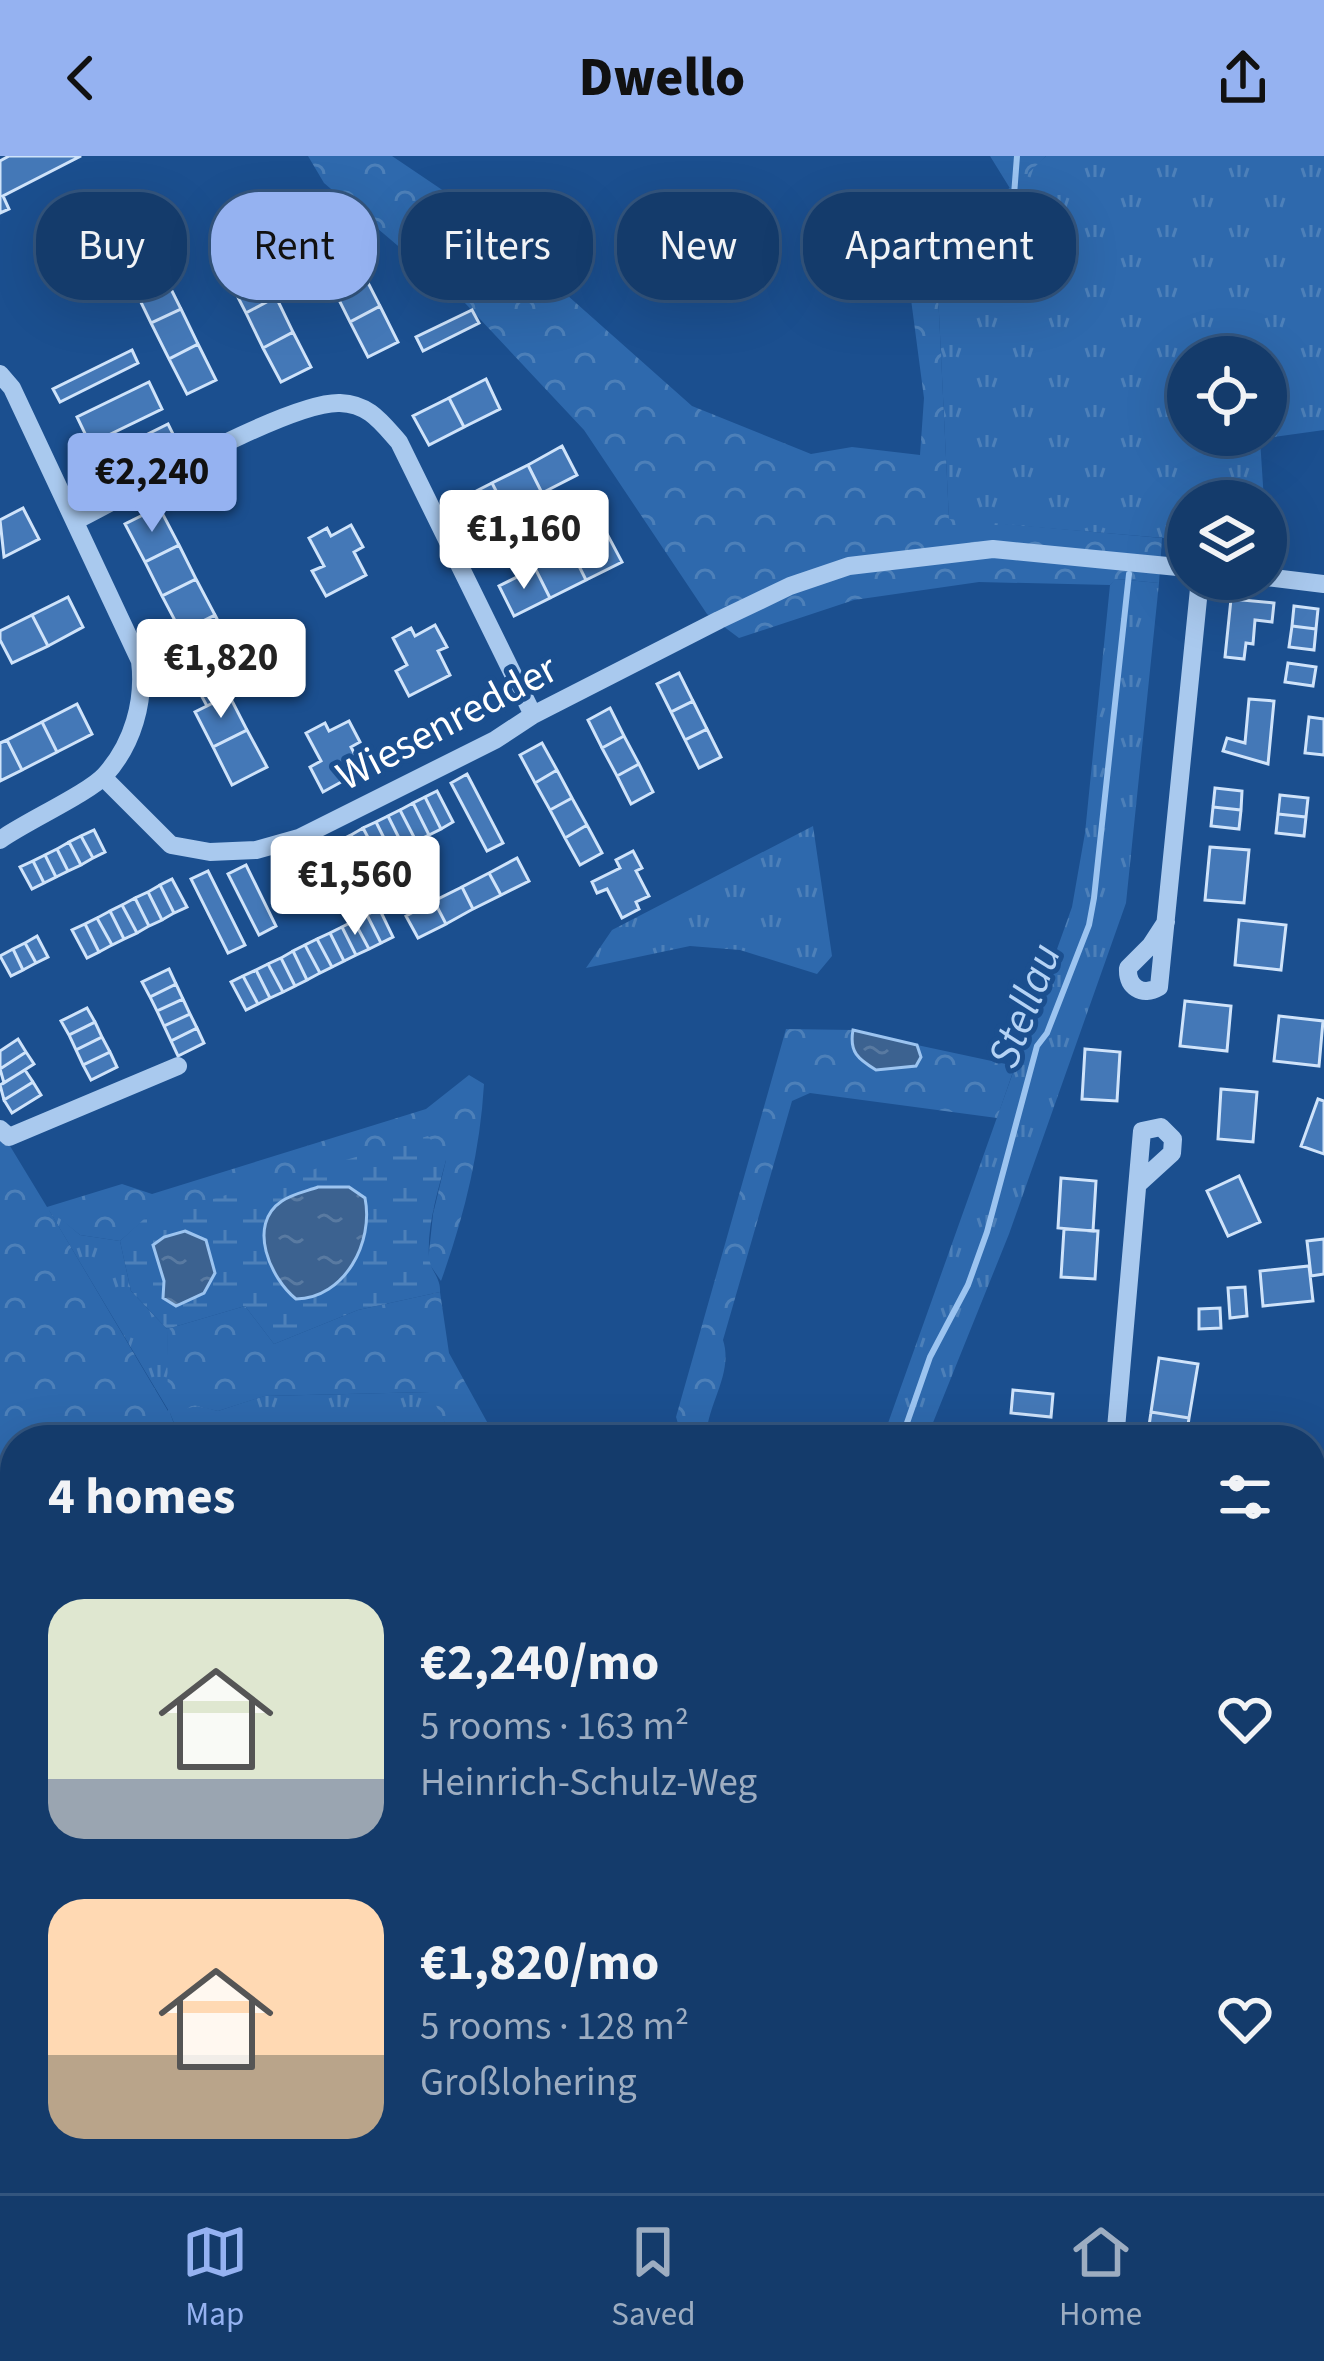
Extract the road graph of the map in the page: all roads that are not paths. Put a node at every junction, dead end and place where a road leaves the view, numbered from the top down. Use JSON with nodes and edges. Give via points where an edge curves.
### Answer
{"nodes":[{"id":1,"x":0,"y":374,"type":"edge"},
{"id":2,"x":77,"y":520,"type":"junction"},
{"id":3,"x":1167,"y":566,"type":"edge"},
{"id":4,"x":1287,"y":580,"type":"edge"},
{"id":5,"x":1324,"y":584,"type":"edge"},
{"id":6,"x":1198,"y":600,"type":"edge"},
{"id":7,"x":533,"y":716,"type":"junction"},
{"id":8,"x":104,"y":778,"type":"junction"},
{"id":9,"x":0,"y":840,"type":"edge"},
{"id":10,"x":1166,"y":922,"type":"dead end"},
{"id":11,"x":178,"y":1066,"type":"dead end"},
{"id":12,"x":0,"y":1130,"type":"edge"},
{"id":13,"x":1138,"y":1184,"type":"dead end"},
{"id":14,"x":1116,"y":1425,"type":"edge"}],
"edges":[{"from":1,"to":2,"type":"street"},
{"from":2,"to":7,"type":"street","via":[[284,416],[338,403],[371,410],[399,442]]},
{"from":2,"to":8,"type":"street","via":[[142,678],[135,728]]},
{"from":3,"to":7,"type":"street","name":"Wiesenredder","via":[[993,549],[849,566],[754,603]]},
{"from":4,"to":5,"type":"street"},
{"from":6,"to":10,"type":"street"},
{"from":7,"to":8,"type":"street","name":"Wiesenredder","via":[[299,838],[256,850],[172,844]]},
{"from":8,"to":9,"type":"street"},
{"from":11,"to":12,"type":"street","via":[[9,1137]]},
{"from":13,"to":14,"type":"street"}]}
